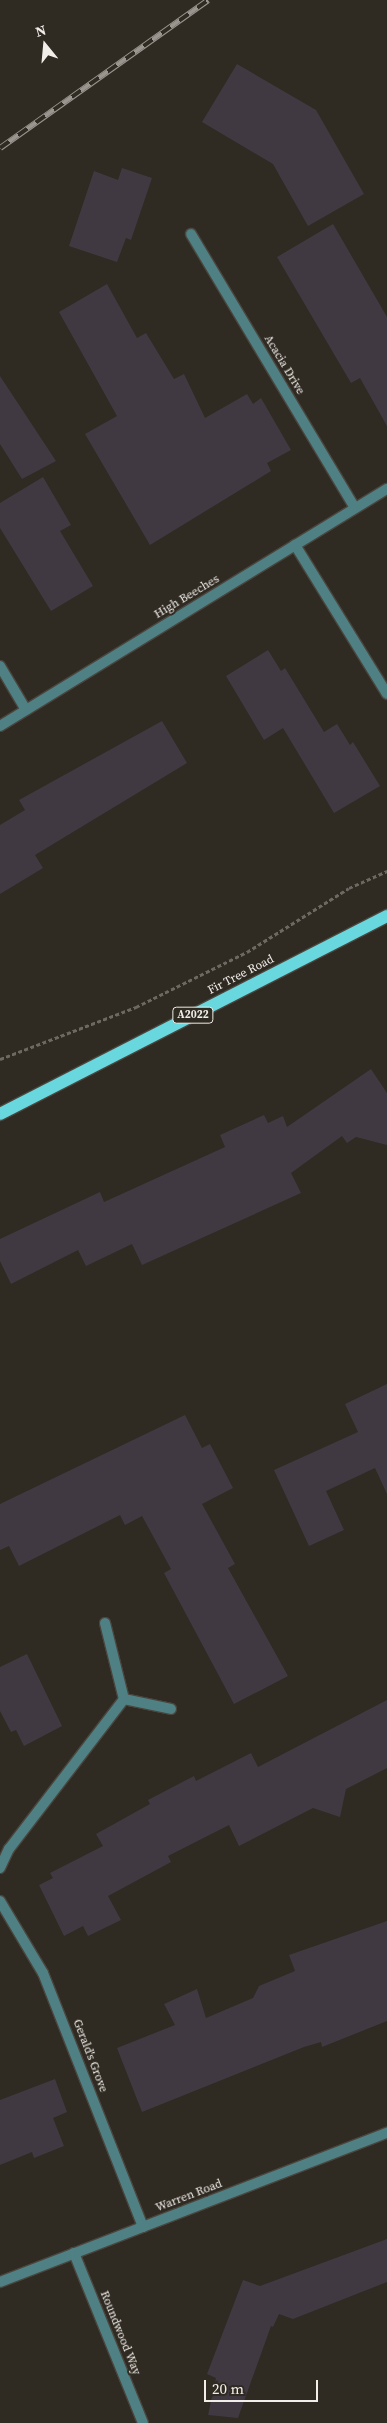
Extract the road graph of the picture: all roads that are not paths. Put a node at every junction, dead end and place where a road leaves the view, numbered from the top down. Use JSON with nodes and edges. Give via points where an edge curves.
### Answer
{"nodes":[{"id":1,"x":191,"y":234,"type":"dead end"},
{"id":2,"x":387,"y":489,"type":"edge"},
{"id":3,"x":355,"y":508,"type":"junction"},
{"id":4,"x":295,"y":545,"type":"junction"},
{"id":5,"x":0,"y":666,"type":"edge"},
{"id":6,"x":387,"y":694,"type":"edge"},
{"id":7,"x":26,"y":710,"type":"junction"},
{"id":8,"x":0,"y":726,"type":"edge"},
{"id":9,"x":387,"y":916,"type":"edge"},
{"id":10,"x":0,"y":1114,"type":"edge"},
{"id":11,"x":105,"y":1623,"type":"dead end"},
{"id":12,"x":124,"y":1698,"type":"junction"},
{"id":13,"x":171,"y":1709,"type":"dead end"},
{"id":14,"x":0,"y":1868,"type":"edge"},
{"id":15,"x":0,"y":1901,"type":"edge"},
{"id":16,"x":387,"y":2133,"type":"edge"},
{"id":17,"x":143,"y":2227,"type":"junction"},
{"id":18,"x":74,"y":2253,"type":"junction"},
{"id":19,"x":0,"y":2282,"type":"edge"},
{"id":20,"x":143,"y":2423,"type":"edge"}],
"edges":[{"from":1,"to":3,"type":"street","name":"Acacia Drive"},
{"from":2,"to":3,"type":"street","name":"High Beeches"},
{"from":3,"to":4,"type":"street","name":"High Beeches"},
{"from":4,"to":6,"type":"street"},
{"from":4,"to":7,"type":"street","name":"High Beeches"},
{"from":5,"to":7,"type":"street"},
{"from":7,"to":8,"type":"street","name":"High Beeches"},
{"from":9,"to":10,"type":"main road","name":"Fir Tree Road","number":"A2022"},
{"from":11,"to":12,"type":"street"},
{"from":12,"to":13,"type":"street"},
{"from":12,"to":14,"type":"street","via":[[9,1849]]},
{"from":15,"to":17,"type":"street","name":"Gerald's Grove","via":[[43,1973]]},
{"from":16,"to":17,"type":"street","name":"Warren Road"},
{"from":17,"to":18,"type":"street","name":"Warren Road"},
{"from":18,"to":19,"type":"street","name":"Warren Road"},
{"from":18,"to":20,"type":"street","name":"Roundwood Way"}]}
